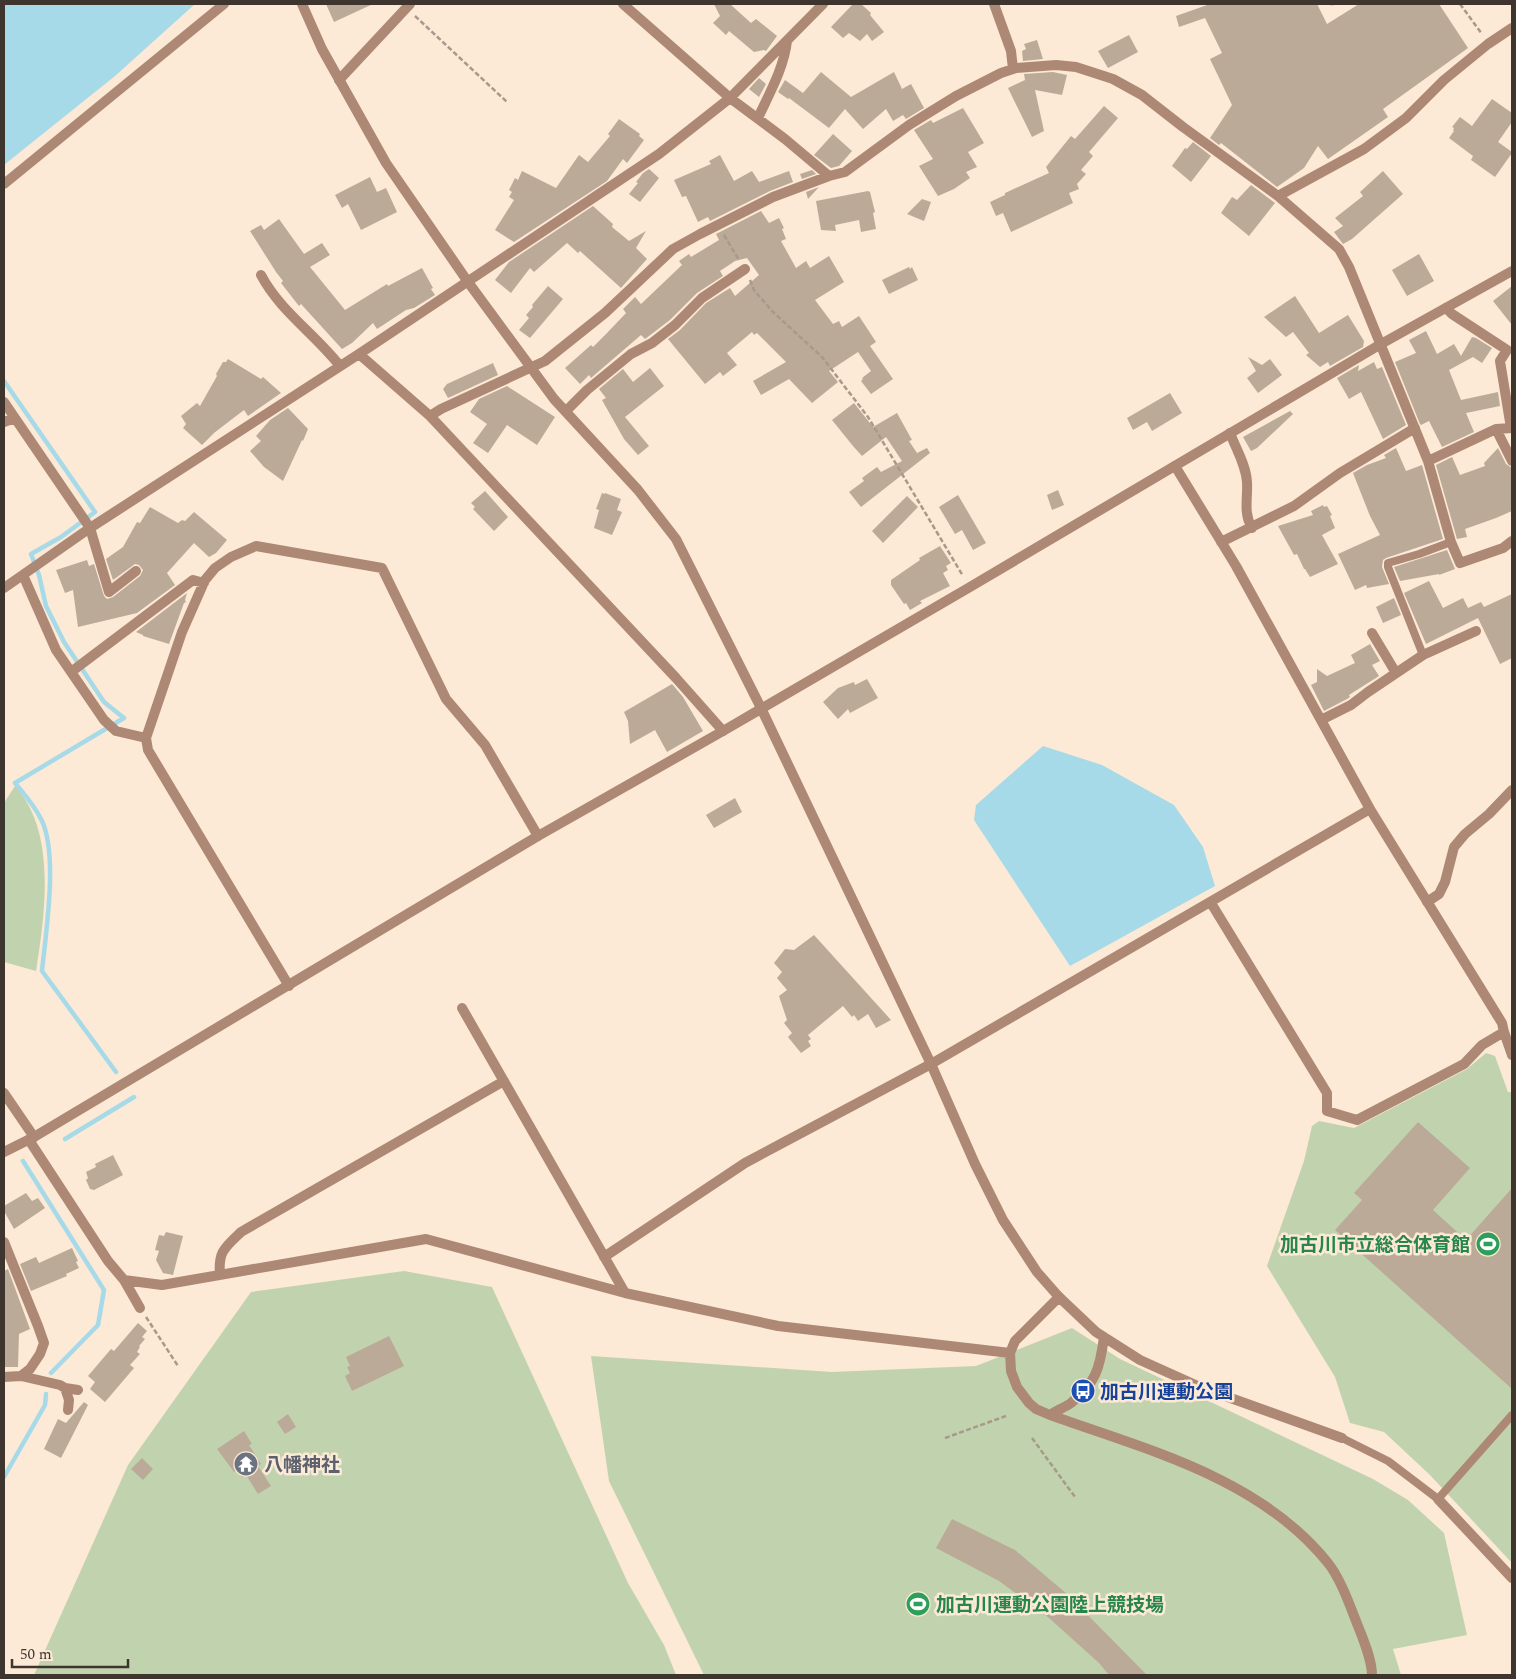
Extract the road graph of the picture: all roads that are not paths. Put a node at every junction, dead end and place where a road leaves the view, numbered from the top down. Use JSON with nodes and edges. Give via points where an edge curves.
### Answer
{"nodes":[{"id":1,"x":224,"y":4,"type":"edge"},
{"id":2,"x":302,"y":4,"type":"edge"},
{"id":3,"x":623,"y":4,"type":"edge"},
{"id":4,"x":823,"y":4,"type":"edge"},
{"id":5,"x":994,"y":4,"type":"edge"},
{"id":6,"x":408,"y":6,"type":"edge"},
{"id":7,"x":1512,"y":28,"type":"edge"},
{"id":8,"x":787,"y":41,"type":"junction"},
{"id":9,"x":1013,"y":69,"type":"junction"},
{"id":10,"x":339,"y":80,"type":"junction"},
{"id":11,"x":730,"y":98,"type":"junction"},
{"id":12,"x":758,"y":118,"type":"junction"},
{"id":13,"x":829,"y":176,"type":"junction"},
{"id":14,"x":4,"y":184,"type":"edge"},
{"id":15,"x":1278,"y":196,"type":"junction"},
{"id":16,"x":745,"y":269,"type":"road end"},
{"id":17,"x":1512,"y":270,"type":"edge"},
{"id":18,"x":261,"y":274,"type":"dead end"},
{"id":19,"x":468,"y":282,"type":"junction"},
{"id":20,"x":1446,"y":308,"type":"junction"},
{"id":21,"x":1382,"y":344,"type":"junction"},
{"id":22,"x":359,"y":354,"type":"junction"},
{"id":23,"x":340,"y":366,"type":"junction"},
{"id":24,"x":531,"y":368,"type":"junction"},
{"id":25,"x":4,"y":402,"type":"edge"},
{"id":26,"x":566,"y":411,"type":"junction"},
{"id":27,"x":430,"y":416,"type":"junction"},
{"id":28,"x":15,"y":418,"type":"junction"},
{"id":29,"x":4,"y":422,"type":"edge"},
{"id":30,"x":1415,"y":428,"type":"junction"},
{"id":31,"x":1512,"y":428,"type":"edge"},
{"id":32,"x":1496,"y":429,"type":"junction"},
{"id":33,"x":1230,"y":433,"type":"junction"},
{"id":34,"x":1428,"y":461,"type":"junction"},
{"id":35,"x":1512,"y":461,"type":"edge"},
{"id":36,"x":1175,"y":466,"type":"junction"},
{"id":37,"x":90,"y":528,"type":"junction"},
{"id":38,"x":1252,"y":528,"type":"junction"},
{"id":39,"x":1512,"y":541,"type":"edge"},
{"id":40,"x":1221,"y":542,"type":"junction"},
{"id":41,"x":1451,"y":542,"type":"junction"},
{"id":42,"x":136,"y":571,"type":"dead end"},
{"id":43,"x":26,"y":572,"type":"junction"},
{"id":44,"x":204,"y":583,"type":"junction"},
{"id":45,"x":4,"y":588,"type":"edge"},
{"id":46,"x":1476,"y":631,"type":"dead end"},
{"id":47,"x":1372,"y":633,"type":"dead end"},
{"id":48,"x":1423,"y":655,"type":"junction"},
{"id":49,"x":71,"y":672,"type":"junction"},
{"id":50,"x":1396,"y":673,"type":"junction"},
{"id":51,"x":760,"y":708,"type":"junction"},
{"id":52,"x":1321,"y":720,"type":"junction"},
{"id":53,"x":723,"y":731,"type":"junction"},
{"id":54,"x":146,"y":738,"type":"junction"},
{"id":55,"x":1512,"y":790,"type":"edge"},
{"id":56,"x":1370,"y":809,"type":"junction"},
{"id":57,"x":538,"y":836,"type":"junction"},
{"id":58,"x":1427,"y":902,"type":"junction"},
{"id":59,"x":1211,"y":903,"type":"junction"},
{"id":60,"x":289,"y":986,"type":"junction"},
{"id":61,"x":462,"y":1008,"type":"dead end"},
{"id":62,"x":1504,"y":1032,"type":"junction"},
{"id":63,"x":1512,"y":1055,"type":"edge"},
{"id":64,"x":931,"y":1064,"type":"junction"},
{"id":65,"x":504,"y":1081,"type":"junction"},
{"id":66,"x":4,"y":1093,"type":"edge"},
{"id":67,"x":32,"y":1138,"type":"junction"},
{"id":68,"x":4,"y":1152,"type":"edge"},
{"id":69,"x":4,"y":1242,"type":"edge"},
{"id":70,"x":604,"y":1256,"type":"junction"},
{"id":71,"x":220,"y":1275,"type":"junction"},
{"id":72,"x":124,"y":1280,"type":"junction"},
{"id":73,"x":625,"y":1293,"type":"junction"},
{"id":74,"x":1059,"y":1297,"type":"junction"},
{"id":75,"x":140,"y":1308,"type":"road end"},
{"id":76,"x":1104,"y":1337,"type":"junction"},
{"id":77,"x":1010,"y":1353,"type":"junction"},
{"id":78,"x":21,"y":1376,"type":"junction"},
{"id":79,"x":4,"y":1377,"type":"edge"},
{"id":80,"x":65,"y":1388,"type":"junction"},
{"id":81,"x":78,"y":1390,"type":"dead end"},
{"id":82,"x":68,"y":1410,"type":"dead end"},
{"id":83,"x":1050,"y":1415,"type":"junction"},
{"id":84,"x":1512,"y":1415,"type":"edge"},
{"id":85,"x":1342,"y":1438,"type":"joint"},
{"id":86,"x":1438,"y":1499,"type":"junction"},
{"id":87,"x":1512,"y":1578,"type":"edge"},
{"id":88,"x":1372,"y":1675,"type":"edge"}],
"edges":[{"from":1,"to":14,"type":"street"},
{"from":2,"to":10,"type":"street"},
{"from":3,"to":11,"type":"street"},
{"from":4,"to":8,"type":"street"},
{"from":5,"to":9,"type":"street","via":[[1011,51]]},
{"from":6,"to":10,"type":"street"},
{"from":7,"to":15,"type":"street","via":[[1488,44],[1444,80],[1406,118],[1364,149]]},
{"from":8,"to":11,"type":"street"},
{"from":8,"to":12,"type":"street","via":[[781,66]]},
{"from":9,"to":13,"type":"street","via":[[956,96],[844,172]]},
{"from":9,"to":15,"type":"street","via":[[1056,65],[1076,67],[1113,79],[1142,95]]},
{"from":10,"to":19,"type":"street","via":[[386,163]]},
{"from":11,"to":12,"type":"street"},
{"from":11,"to":19,"type":"street","via":[[659,154]]},
{"from":12,"to":13,"type":"street"},
{"from":13,"to":24,"type":"street","via":[[773,198],[673,250],[605,313],[545,361]]},
{"from":15,"to":21,"type":"street","via":[[1339,249]]},
{"from":16,"to":26,"type":"street","via":[[702,298],[652,343],[630,354]]},
{"from":17,"to":20,"type":"street"},
{"from":18,"to":23,"type":"street","via":[[280,304]]},
{"from":19,"to":22,"type":"street"},
{"from":19,"to":24,"type":"street"},
{"from":20,"to":21,"type":"street"},
{"from":20,"to":31,"type":"street","via":[[1507,350],[1500,361]]},
{"from":21,"to":30,"type":"street"},
{"from":21,"to":33,"type":"street"},
{"from":22,"to":23,"type":"street"},
{"from":22,"to":27,"type":"street"},
{"from":23,"to":37,"type":"street"},
{"from":24,"to":26,"type":"street"},
{"from":24,"to":27,"type":"street"},
{"from":25,"to":28,"type":"street"},
{"from":26,"to":51,"type":"street","via":[[638,490],[676,539]]},
{"from":27,"to":53,"type":"street"},
{"from":28,"to":29,"type":"street"},
{"from":28,"to":37,"type":"street"},
{"from":30,"to":34,"type":"street"},
{"from":30,"to":38,"type":"street","via":[[1340,473],[1294,506]]},
{"from":31,"to":32,"type":"street"},
{"from":32,"to":34,"type":"street"},
{"from":32,"to":35,"type":"street"},
{"from":33,"to":36,"type":"street"},
{"from":33,"to":38,"type":"street","via":[[1245,470],[1246,519]]},
{"from":34,"to":41,"type":"street"},
{"from":36,"to":40,"type":"street"},
{"from":36,"to":51,"type":"street"},
{"from":37,"to":42,"type":"street","via":[[109,592]]},
{"from":37,"to":43,"type":"street"},
{"from":38,"to":40,"type":"street"},
{"from":39,"to":41,"type":"street","via":[[1503,548],[1460,562]]},
{"from":40,"to":52,"type":"street"},
{"from":41,"to":48,"type":"lane","via":[[1388,563]]},
{"from":43,"to":45,"type":"street"},
{"from":43,"to":49,"type":"street","via":[[56,650]]},
{"from":44,"to":49,"type":"street","via":[[193,580]]},
{"from":44,"to":54,"type":"street","via":[[182,632]]},
{"from":44,"to":57,"type":"street","via":[[215,568],[256,546],[382,568],[446,699],[485,745]]},
{"from":46,"to":48,"type":"street"},
{"from":47,"to":50,"type":"street"},
{"from":48,"to":50,"type":"street"},
{"from":49,"to":54,"type":"street","via":[[104,720],[116,731]]},
{"from":50,"to":52,"type":"street","via":[[1351,705]]},
{"from":51,"to":53,"type":"street"},
{"from":51,"to":64,"type":"street"},
{"from":52,"to":56,"type":"street"},
{"from":53,"to":57,"type":"street"},
{"from":54,"to":60,"type":"street","via":[[148,750]]},
{"from":55,"to":58,"type":"street","via":[[1454,847],[1445,882],[1439,894]]},
{"from":56,"to":58,"type":"street"},
{"from":56,"to":59,"type":"street"},
{"from":57,"to":60,"type":"street"},
{"from":58,"to":62,"type":"street","via":[[1502,1023]]},
{"from":59,"to":62,"type":"street","via":[[1327,1093],[1327,1111],[1356,1120],[1464,1064],[1482,1045]]},
{"from":59,"to":64,"type":"street"},
{"from":60,"to":67,"type":"street"},
{"from":61,"to":65,"type":"street"},
{"from":62,"to":63,"type":"street"},
{"from":64,"to":70,"type":"street","via":[[745,1163]]},
{"from":64,"to":74,"type":"street","via":[[1003,1220],[1036,1272]]},
{"from":65,"to":70,"type":"street"},
{"from":65,"to":71,"type":"street","via":[[241,1232],[223,1249],[219,1261]]},
{"from":66,"to":67,"type":"street"},
{"from":67,"to":68,"type":"street"},
{"from":67,"to":72,"type":"street","via":[[108,1261]]},
{"from":69,"to":78,"type":"street","via":[[44,1343],[30,1369]]},
{"from":70,"to":73,"type":"street"},
{"from":71,"to":72,"type":"street","via":[[162,1284]]},
{"from":71,"to":73,"type":"street","via":[[426,1240]]},
{"from":72,"to":75,"type":"street"},
{"from":73,"to":77,"type":"street","via":[[778,1326]]},
{"from":74,"to":76,"type":"street"},
{"from":74,"to":77,"type":"street","via":[[1015,1341]]},
{"from":76,"to":83,"type":"street","via":[[1100,1363],[1093,1378],[1070,1403]]},
{"from":76,"to":85,"type":"street","via":[[1140,1360],[1200,1387]]},
{"from":77,"to":83,"type":"street","via":[[1011,1371],[1017,1387],[1036,1409]]},
{"from":78,"to":79,"type":"street"},
{"from":78,"to":80,"type":"street"},
{"from":80,"to":81,"type":"street"},
{"from":80,"to":82,"type":"street"},
{"from":83,"to":88,"type":"street","via":[[1214,1476],[1278,1513],[1329,1564],[1363,1640]]},
{"from":84,"to":86,"type":"lane"},
{"from":85,"to":86,"type":"lane","via":[[1388,1461]]},
{"from":86,"to":87,"type":"street"}]}
